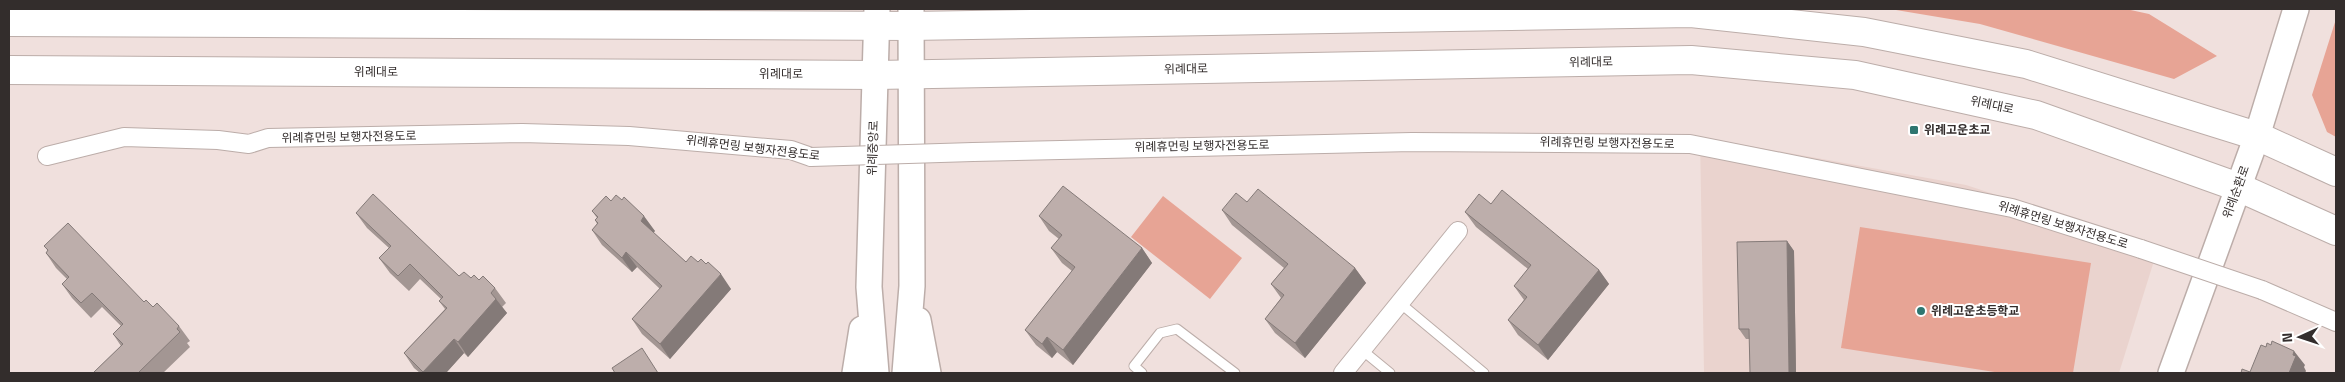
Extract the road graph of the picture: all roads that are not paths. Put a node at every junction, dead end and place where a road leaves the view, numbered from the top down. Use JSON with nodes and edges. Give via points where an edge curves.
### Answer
{"nodes":[{"id":1,"x":2296,"y":9,"type":"edge"},
{"id":2,"x":877,"y":17,"type":"edge"},
{"id":3,"x":911,"y":18,"type":"edge"},
{"id":4,"x":9,"y":22,"type":"edge"},
{"id":5,"x":9,"y":70,"type":"edge"},
{"id":6,"x":910,"y":74,"type":"junction"},
{"id":7,"x":876,"y":75,"type":"junction"},
{"id":8,"x":2257,"y":136,"type":"junction"},
{"id":9,"x":47,"y":156,"type":"dead end"},
{"id":10,"x":2336,"y":172,"type":"edge"},
{"id":11,"x":2238,"y":187,"type":"junction"},
{"id":12,"x":1458,"y":231,"type":"dead end"},
{"id":13,"x":2336,"y":231,"type":"edge"},
{"id":14,"x":912,"y":286,"type":"junction"},
{"id":15,"x":869,"y":287,"type":"junction"},
{"id":16,"x":1400,"y":302,"type":"junction"},
{"id":17,"x":2336,"y":322,"type":"edge"},
{"id":18,"x":1362,"y":350,"type":"junction"},
{"id":19,"x":1131,"y":370,"type":"edge"},
{"id":20,"x":856,"y":373,"type":"edge"},
{"id":21,"x":876,"y":373,"type":"edge"},
{"id":22,"x":906,"y":373,"type":"edge"},
{"id":23,"x":928,"y":373,"type":"edge"},
{"id":24,"x":1142,"y":373,"type":"edge"},
{"id":25,"x":1235,"y":373,"type":"edge"},
{"id":26,"x":1343,"y":373,"type":"edge"},
{"id":27,"x":1390,"y":373,"type":"edge"},
{"id":28,"x":1484,"y":373,"type":"edge"},
{"id":29,"x":2171,"y":373,"type":"edge"}],
"edges":[{"from":1,"to":8,"type":"main road","name":"위례순환로"},
{"from":2,"to":3,"type":"main road"},
{"from":2,"to":4,"type":"main road"},
{"from":2,"to":7,"type":"main road","name":"위례중앙로"},
{"from":3,"to":6,"type":"main road"},
{"from":3,"to":8,"type":"main road","via":[[1691,13],[1864,32],[2026,64]]},
{"from":5,"to":7,"type":"main road","name":"위례대로"},
{"from":6,"to":7,"type":"main road","name":"위례대로"},
{"from":6,"to":11,"type":"main road","name":"위례대로","via":[[1691,60],[1855,75],[2036,115]]},
{"from":6,"to":14,"type":"main road"},
{"from":7,"to":15,"type":"main road","name":"위례중앙로"},
{"from":8,"to":10,"type":"main road"},
{"from":8,"to":11,"type":"main road","name":"위례순환로"},
{"from":9,"to":17,"type":"street","name":"위례휴먼링 보행자전용도로","bridge":true,"via":[[124,137],[249,144],[268,138],[522,134],[629,136],[790,150],[811,157],[1412,142],[1690,144],[2012,208],[2262,290]]},
{"from":11,"to":13,"type":"main road","name":"위례대로"},
{"from":11,"to":29,"type":"main road","name":"위례순환로"},
{"from":12,"to":16,"type":"street"},
{"from":14,"to":22,"type":"main road"},
{"from":14,"to":23,"type":"main road"},
{"from":15,"to":20,"type":"main road","name":"위례중앙로"},
{"from":15,"to":21,"type":"main road","name":"위례중앙로"},
{"from":16,"to":18,"type":"street"},
{"from":16,"to":28,"type":"lane"},
{"from":18,"to":26,"type":"street"},
{"from":18,"to":27,"type":"lane"},
{"from":19,"to":24,"type":"lane"},
{"from":19,"to":25,"type":"lane","via":[[1160,332],[1177,329]]}]}
